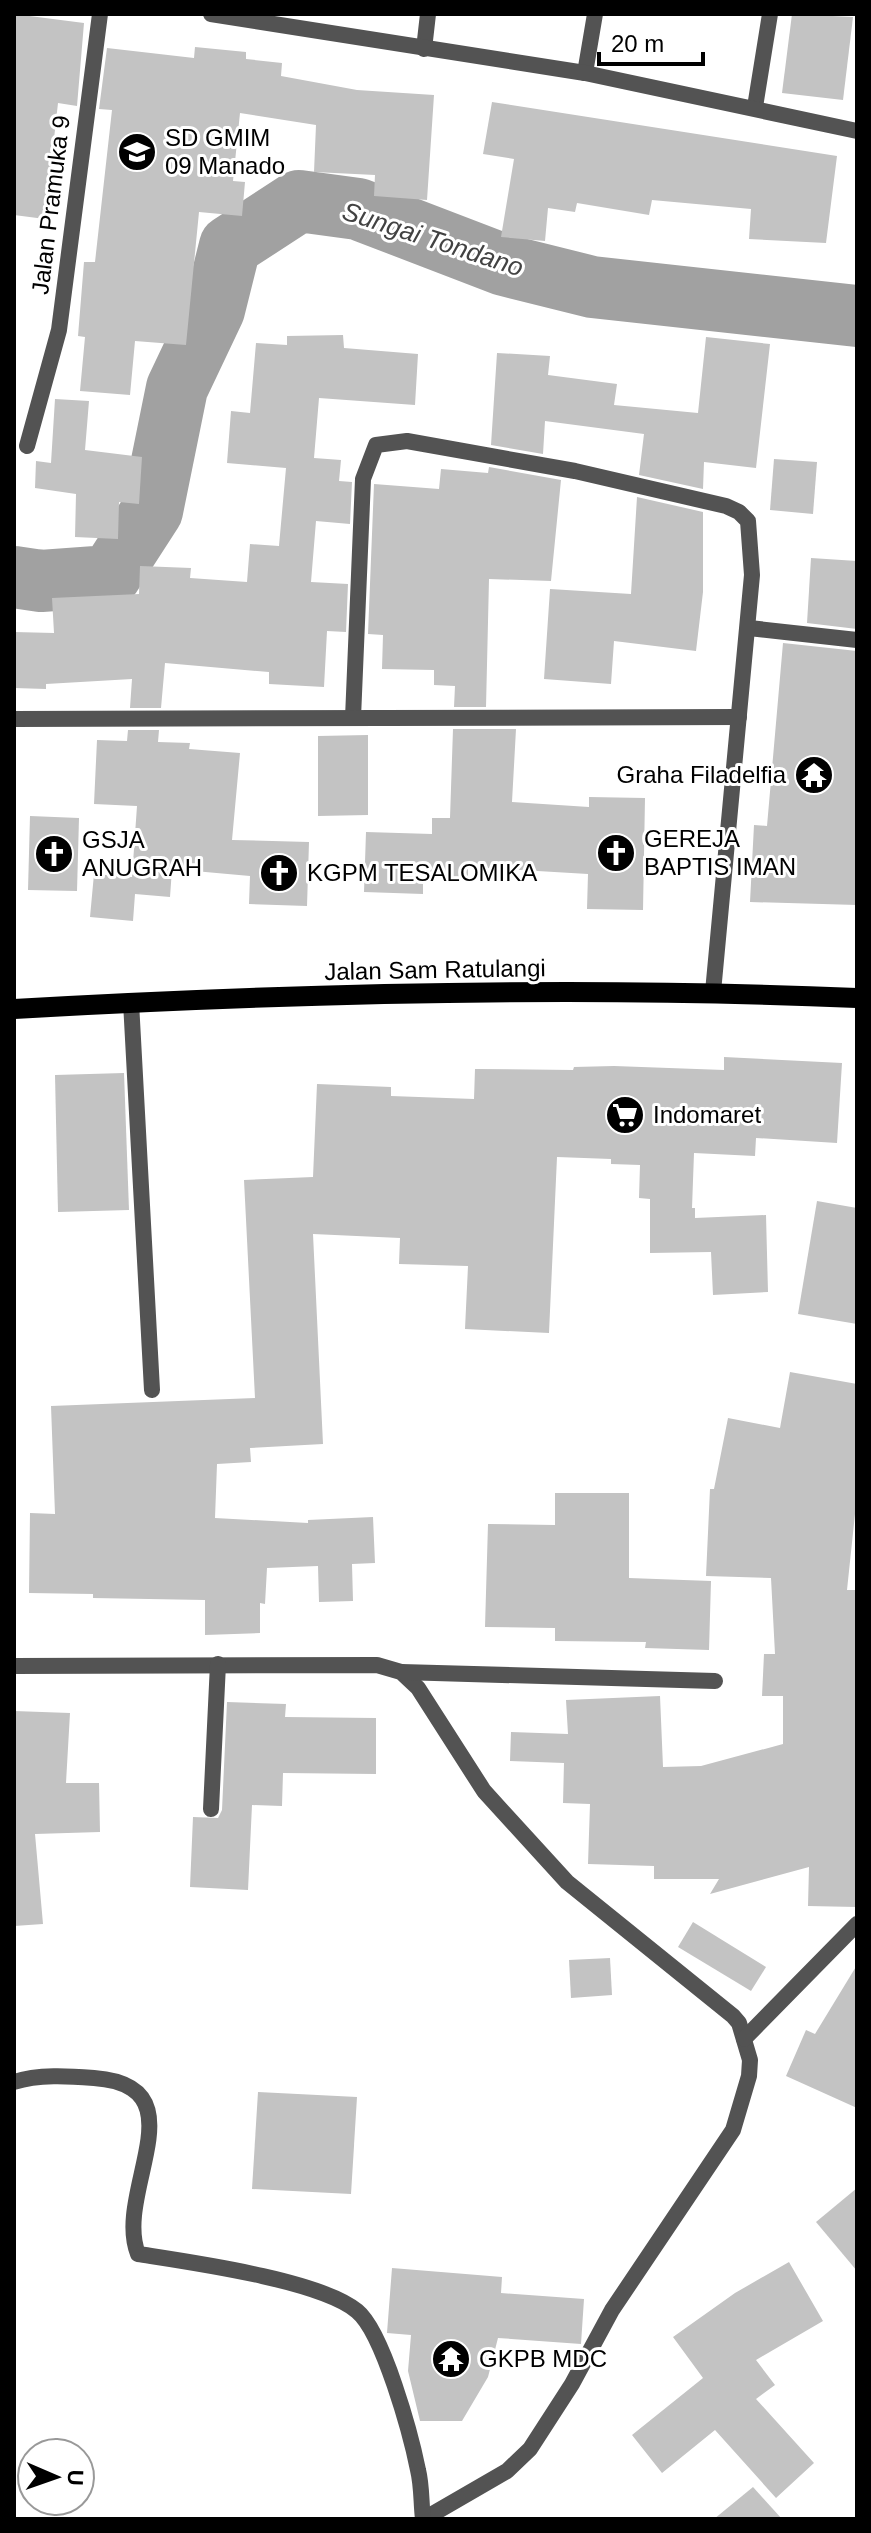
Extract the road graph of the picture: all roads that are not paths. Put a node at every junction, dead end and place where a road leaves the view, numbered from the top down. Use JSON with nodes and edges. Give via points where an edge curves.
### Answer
{"nodes":[{"id":1,"x":100,"y":14,"type":"edge"},
{"id":2,"x":211,"y":14,"type":"edge"},
{"id":3,"x":428,"y":14,"type":"edge"},
{"id":4,"x":595,"y":14,"type":"edge"},
{"id":5,"x":770,"y":14,"type":"edge"},
{"id":6,"x":267,"y":20,"type":"edge"},
{"id":7,"x":424,"y":49,"type":"junction"},
{"id":8,"x":585,"y":73,"type":"junction"},
{"id":9,"x":755,"y":107,"type":"junction"},
{"id":10,"x":857,"y":131,"type":"edge"},
{"id":11,"x":27,"y":446,"type":"dead end"},
{"id":12,"x":749,"y":628,"type":"junction"},
{"id":13,"x":857,"y":640,"type":"edge"},
{"id":14,"x":739,"y":717,"type":"junction"},
{"id":15,"x":353,"y":718,"type":"junction"},
{"id":16,"x":14,"y":719,"type":"edge"},
{"id":17,"x":713,"y":992,"type":"junction"},
{"id":18,"x":857,"y":998,"type":"edge"},
{"id":19,"x":131,"y":1002,"type":"junction"},
{"id":20,"x":14,"y":1009,"type":"edge"},
{"id":21,"x":152,"y":1390,"type":"dead end"},
{"id":22,"x":218,"y":1664,"type":"junction"},
{"id":23,"x":14,"y":1666,"type":"edge"},
{"id":24,"x":401,"y":1672,"type":"junction"},
{"id":25,"x":715,"y":1681,"type":"dead end"},
{"id":26,"x":211,"y":1809,"type":"dead end"},
{"id":27,"x":857,"y":1924,"type":"edge"},
{"id":28,"x":744,"y":2039,"type":"junction"},
{"id":29,"x":14,"y":2082,"type":"edge"},
{"id":30,"x":423,"y":2519,"type":"edge"}],
"edges":[{"from":1,"to":11,"type":"street","name":"Jalan Pramuka 9","via":[[59,330]]},
{"from":2,"to":6,"type":"street"},
{"from":3,"to":7,"type":"street"},
{"from":4,"to":8,"type":"street"},
{"from":5,"to":9,"type":"street"},
{"from":6,"to":7,"type":"street"},
{"from":7,"to":8,"type":"street"},
{"from":8,"to":9,"type":"street"},
{"from":9,"to":10,"type":"street"},
{"from":12,"to":13,"type":"street"},
{"from":12,"to":14,"type":"street"},
{"from":12,"to":15,"type":"street","via":[[748,521],[739,512],[575,471],[389,440],[376,445],[363,479]]},
{"from":14,"to":15,"type":"street"},
{"from":14,"to":17,"type":"street"},
{"from":15,"to":16,"type":"street"},
{"from":17,"to":18,"type":"main road","name":"Jalan Sam Ratulangi"},
{"from":17,"to":19,"type":"main road","name":"Jalan Sam Ratulangi"},
{"from":19,"to":20,"type":"main road","name":"Jalan Sam Ratulangi"},
{"from":19,"to":21,"type":"street"},
{"from":22,"to":23,"type":"street"},
{"from":22,"to":24,"type":"street","via":[[377,1665]]},
{"from":22,"to":26,"type":"street"},
{"from":24,"to":25,"type":"street"},
{"from":24,"to":28,"type":"street","via":[[418,1688],[484,1791],[531,1845],[567,1882],[733,2016]]},
{"from":27,"to":28,"type":"street"},
{"from":28,"to":30,"type":"street","via":[[749,2076],[733,2130],[612,2310],[530,2449],[507,2471]]},
{"from":29,"to":30,"type":"street","via":[[108,2079],[133,2088],[147,2103],[148,2144],[133,2212],[138,2254],[304,2287],[358,2312],[382,2350],[419,2473]]}]}
